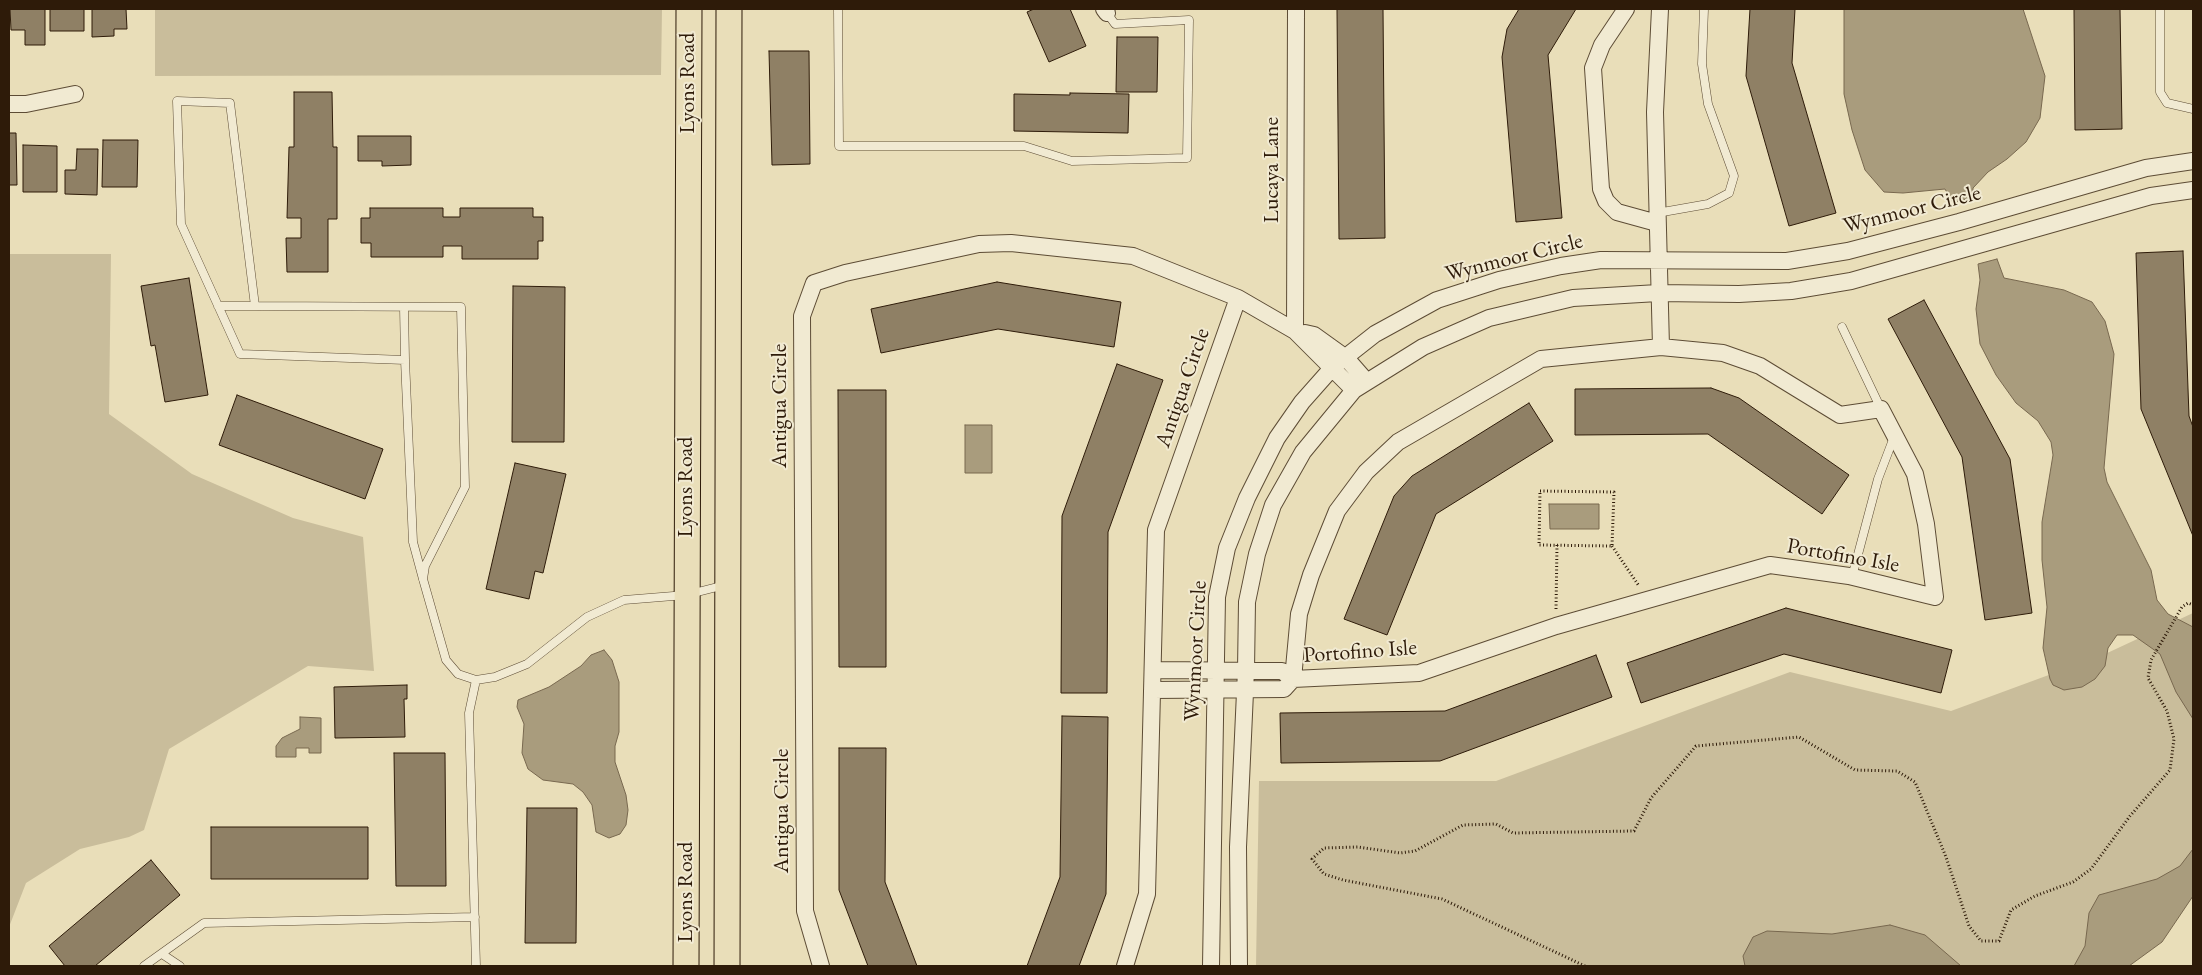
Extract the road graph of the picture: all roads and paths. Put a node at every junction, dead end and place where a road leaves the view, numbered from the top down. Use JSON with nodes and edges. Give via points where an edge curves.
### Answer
{"nodes":[{"id":1,"x":688,"y":9,"type":"edge"},
{"id":2,"x":729,"y":9,"type":"edge"},
{"id":3,"x":838,"y":9,"type":"edge"},
{"id":4,"x":1296,"y":9,"type":"edge"},
{"id":5,"x":1626,"y":9,"type":"edge"},
{"id":6,"x":1660,"y":9,"type":"edge"},
{"id":7,"x":1704,"y":9,"type":"edge"},
{"id":8,"x":2160,"y":9,"type":"edge"},
{"id":9,"x":1106,"y":11,"type":"edge"},
{"id":10,"x":75,"y":94,"type":"dead end"},
{"id":11,"x":9,"y":104,"type":"edge"},
{"id":12,"x":2193,"y":109,"type":"edge"},
{"id":13,"x":2193,"y":161,"type":"edge"},
{"id":14,"x":2193,"y":190,"type":"edge"},
{"id":15,"x":1657,"y":218,"type":"junction"},
{"id":16,"x":1657,"y":260,"type":"junction"},
{"id":17,"x":1658,"y":293,"type":"junction"},
{"id":18,"x":1238,"y":298,"type":"junction"},
{"id":19,"x":218,"y":306,"type":"junction"},
{"id":20,"x":256,"y":306,"type":"junction"},
{"id":21,"x":404,"y":307,"type":"junction"},
{"id":22,"x":1842,"y":327,"type":"dead end"},
{"id":23,"x":1295,"y":331,"type":"junction"},
{"id":24,"x":1661,"y":347,"type":"junction"},
{"id":25,"x":406,"y":360,"type":"junction"},
{"id":26,"x":1339,"y":362,"type":"junction"},
{"id":27,"x":1360,"y":386,"type":"junction"},
{"id":28,"x":1880,"y":409,"type":"junction"},
{"id":29,"x":1894,"y":436,"type":"junction"},
{"id":30,"x":1557,"y":545,"type":"junction"},
{"id":31,"x":1612,"y":546,"type":"junction"},
{"id":32,"x":1852,"y":577,"type":"junction"},
{"id":33,"x":423,"y":579,"type":"junction"},
{"id":34,"x":727,"y":584,"type":"junction"},
{"id":35,"x":686,"y":595,"type":"junction"},
{"id":36,"x":1648,"y":599,"type":"junction"},
{"id":37,"x":2193,"y":605,"type":"edge"},
{"id":38,"x":1556,"y":626,"type":"junction"},
{"id":39,"x":1153,"y":670,"type":"junction"},
{"id":40,"x":1216,"y":670,"type":"junction"},
{"id":41,"x":1246,"y":670,"type":"junction"},
{"id":42,"x":1293,"y":679,"type":"junction"},
{"id":43,"x":476,"y":680,"type":"junction"},
{"id":44,"x":1152,"y":690,"type":"junction"},
{"id":45,"x":1216,"y":690,"type":"junction"},
{"id":46,"x":1245,"y":690,"type":"junction"},
{"id":47,"x":474,"y":917,"type":"junction"},
{"id":48,"x":162,"y":954,"type":"junction"},
{"id":49,"x":144,"y":966,"type":"edge"},
{"id":50,"x":180,"y":966,"type":"edge"},
{"id":51,"x":476,"y":966,"type":"edge"},
{"id":52,"x":686,"y":966,"type":"edge"},
{"id":53,"x":727,"y":966,"type":"edge"},
{"id":54,"x":821,"y":966,"type":"edge"},
{"id":55,"x":1125,"y":966,"type":"edge"},
{"id":56,"x":1211,"y":966,"type":"edge"},
{"id":57,"x":1239,"y":966,"type":"edge"},
{"id":58,"x":1585,"y":966,"type":"edge"}],
"edges":[{"from":1,"to":35,"type":"main road","name":"Lyons Road"},
{"from":2,"to":34,"type":"main road","name":"Lyons Road"},
{"from":3,"to":9,"type":"lane","via":[[839,146],[1024,146],[1072,161],[1187,158],[1189,20],[1115,24]]},
{"from":4,"to":23,"type":"street","name":"Lucaya Lane"},
{"from":5,"to":15,"type":"street","via":[[1602,46],[1593,68],[1601,189],[1606,202],[1618,212]]},
{"from":6,"to":15,"type":"street","via":[[1655,112]]},
{"from":7,"to":15,"type":"lane","via":[[1702,64],[1708,104],[1734,176],[1729,194],[1708,204]]},
{"from":8,"to":12,"type":"lane","via":[[2160,92],[2167,102]]},
{"from":10,"to":11,"type":"street","via":[[26,104]]},
{"from":13,"to":16,"type":"street","name":"Wynmoor Circle","via":[[2146,168],[1848,250],[1787,261]]},
{"from":14,"to":17,"type":"street","via":[[2142,199],[1851,281],[1790,291]]},
{"from":15,"to":16,"type":"street"},
{"from":16,"to":17,"type":"street"},
{"from":16,"to":26,"type":"street","name":"Wynmoor Circle","via":[[1601,260],[1498,280],[1437,300],[1375,334]]},
{"from":17,"to":24,"type":"street"},
{"from":17,"to":27,"type":"street","via":[[1573,298],[1489,318],[1423,347]]},
{"from":18,"to":23,"type":"street","name":"Antigua Circle"},
{"from":18,"to":39,"type":"street","name":"Antigua Circle","via":[[1156,530]]},
{"from":18,"to":54,"type":"street","name":"Antigua Circle","via":[[1133,256],[1011,243],[979,244],[814,283],[802,316],[804,901]]},
{"from":19,"to":20,"type":"lane"},
{"from":19,"to":20,"type":"lane","via":[[181,224],[177,101],[230,103]]},
{"from":19,"to":25,"type":"lane","via":[[240,354]]},
{"from":20,"to":21,"type":"lane"},
{"from":21,"to":25,"type":"lane"},
{"from":21,"to":33,"type":"lane","via":[[461,307],[465,487],[425,566]]},
{"from":22,"to":28,"type":"lane"},
{"from":23,"to":26,"type":"street","name":"Antigua Circle"},
{"from":24,"to":28,"type":"street","name":"Portofino Isle","via":[[1723,353],[1760,366],[1840,415]]},
{"from":24,"to":42,"type":"street","name":"Portofino Isle","via":[[1541,359],[1398,442],[1366,472],[1337,511],[1299,614]]},
{"from":25,"to":33,"type":"lane","via":[[413,542]]},
{"from":26,"to":27,"type":"street","name":"Antigua Circle"},
{"from":26,"to":40,"type":"street","name":"Wynmoor Circle","via":[[1302,402],[1277,438],[1240,514],[1227,548],[1217,597]]},
{"from":27,"to":41,"type":"street","via":[[1303,452],[1273,505],[1257,554],[1247,602]]},
{"from":28,"to":29,"type":"street","name":"Portofino Isle"},
{"from":29,"to":32,"type":"lane","via":[[1878,479]]},
{"from":29,"to":32,"type":"street","name":"Portofino Isle","via":[[1915,474],[1926,524],[1935,597]]},
{"from":30,"to":31,"type":"path"},
{"from":30,"to":31,"type":"path","via":[[1539,544],[1540,491],[1614,492]]},
{"from":30,"to":38,"type":"path"},
{"from":31,"to":36,"type":"path"},
{"from":32,"to":36,"type":"street","name":"Portofino Isle","via":[[1770,566]]},
{"from":33,"to":43,"type":"lane","via":[[446,660],[458,674]]},
{"from":34,"to":35,"type":"lane"},
{"from":34,"to":53,"type":"main road","name":"Lyons Road"},
{"from":35,"to":43,"type":"lane","via":[[624,600],[587,617],[527,664],[496,677]]},
{"from":35,"to":52,"type":"main road","name":"Lyons Road"},
{"from":36,"to":38,"type":"street","name":"Portofino Isle"},
{"from":37,"to":58,"type":"path","via":[[2182,606],[2151,660],[2148,678],[2167,712],[2174,739],[2170,770],[2130,816],[2091,869],[2073,882],[2011,910],[1999,941],[1981,941],[1969,926],[1946,857],[1915,782],[1897,771],[1856,770],[1798,737],[1696,746],[1651,798],[1634,831],[1513,833],[1496,824],[1463,825],[1416,851],[1400,853],[1324,848],[1312,860],[1324,874],[1342,880],[1442,899]]},
{"from":38,"to":42,"type":"street","name":"Portofino Isle","via":[[1419,673]]},
{"from":39,"to":40,"type":"street"},
{"from":39,"to":44,"type":"street","name":"Antigua Circle"},
{"from":40,"to":41,"type":"street"},
{"from":40,"to":45,"type":"street","name":"Wynmoor Circle"},
{"from":41,"to":42,"type":"street","name":"Portofino Isle","via":[[1282,671]]},
{"from":41,"to":46,"type":"street"},
{"from":42,"to":46,"type":"street","name":"Portofino Isle","via":[[1284,689]]},
{"from":43,"to":47,"type":"lane","via":[[469,713]]},
{"from":44,"to":45,"type":"street"},
{"from":44,"to":55,"type":"street","name":"Antigua Circle","via":[[1147,894]]},
{"from":45,"to":46,"type":"street"},
{"from":45,"to":56,"type":"street","name":"Wynmoor Circle"},
{"from":46,"to":57,"type":"street","via":[[1238,847]]},
{"from":47,"to":48,"type":"lane","via":[[204,923]]},
{"from":47,"to":51,"type":"lane"},
{"from":48,"to":49,"type":"lane"},
{"from":48,"to":50,"type":"lane"}]}
